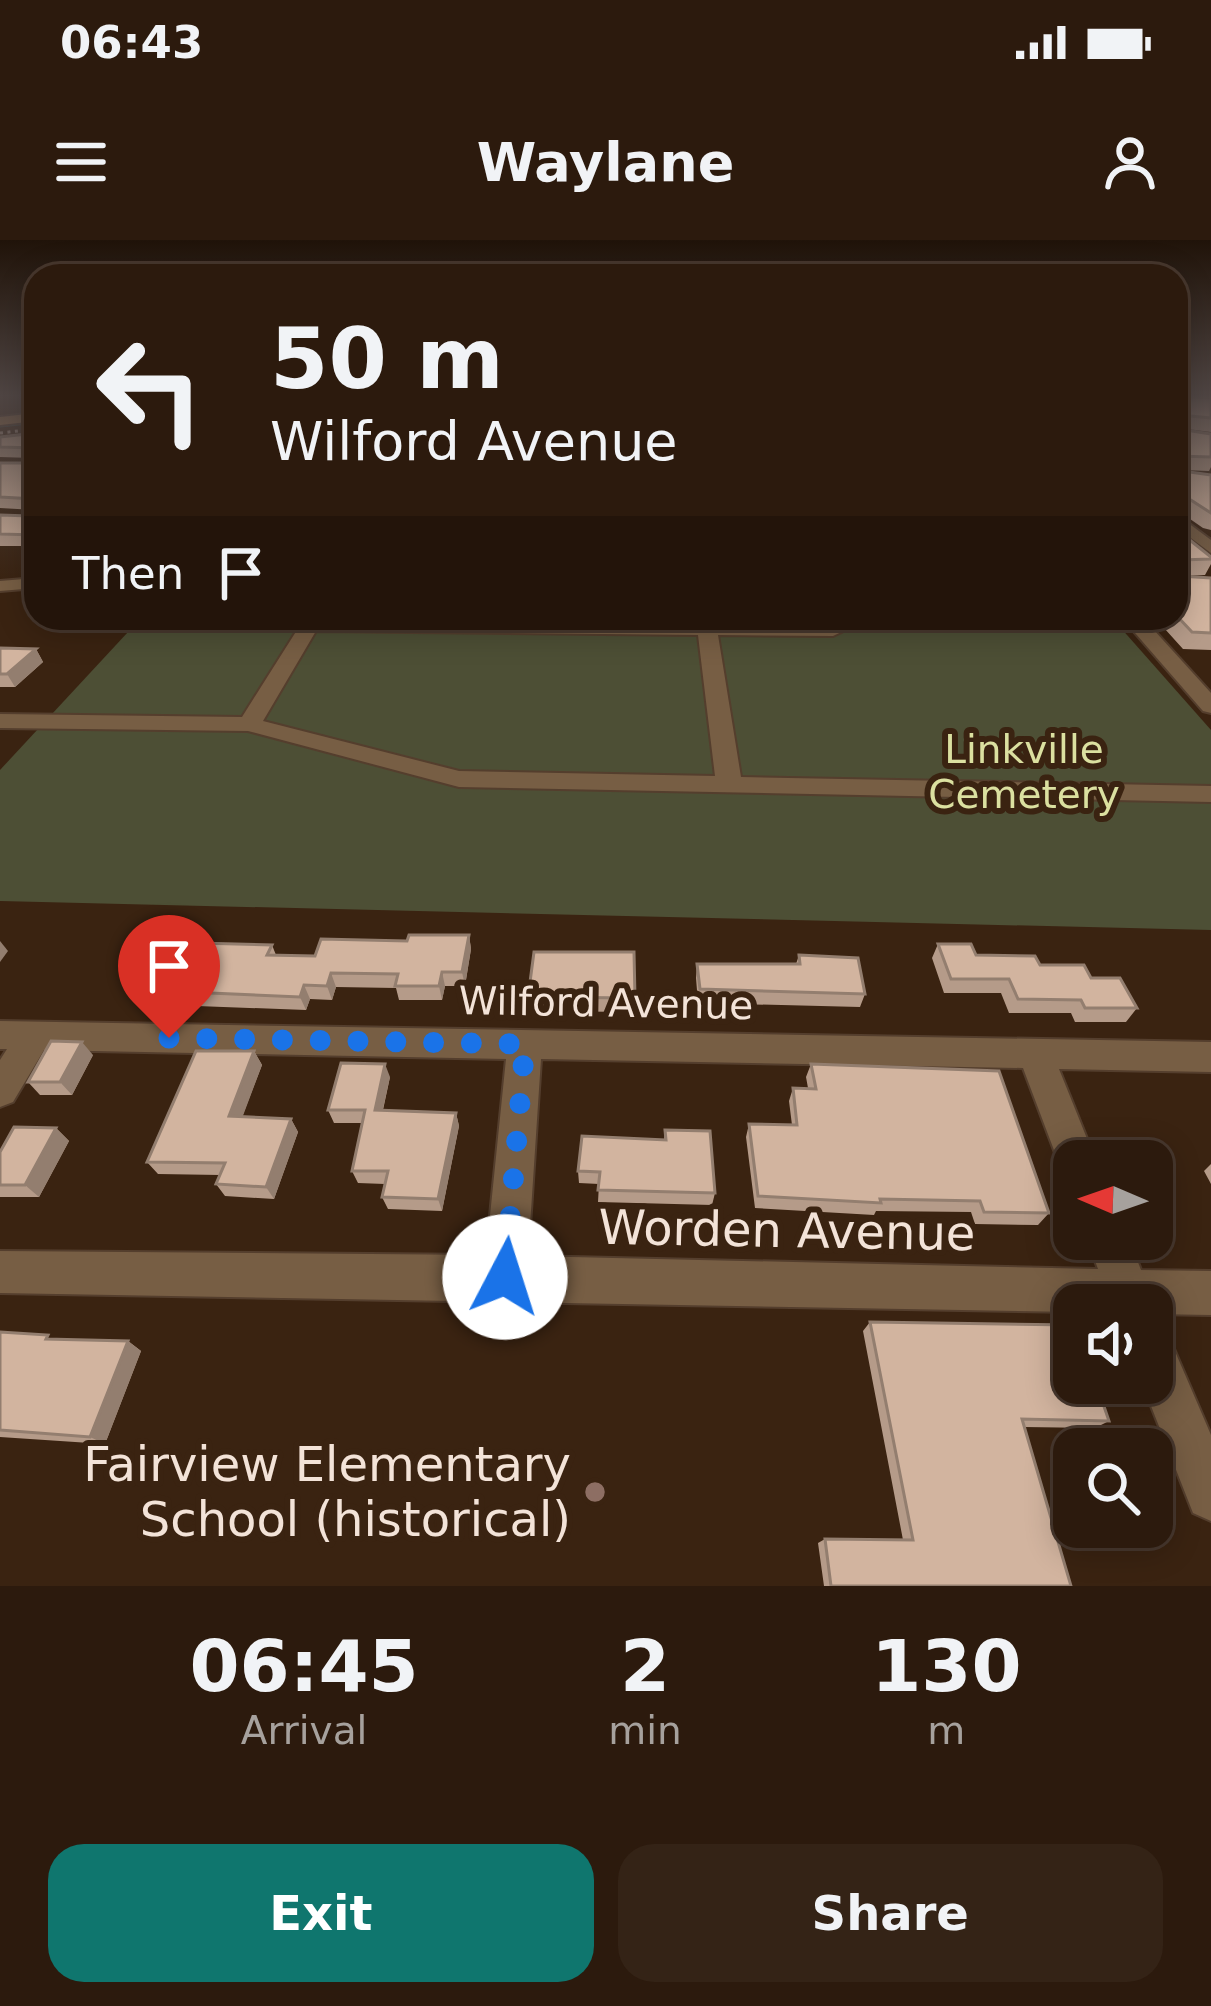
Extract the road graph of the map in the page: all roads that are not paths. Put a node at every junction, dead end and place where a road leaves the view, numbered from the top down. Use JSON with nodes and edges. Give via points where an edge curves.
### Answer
{"nodes":[{"id":1,"x":307,"y":630,"type":"edge"},
{"id":2,"x":707,"y":630,"type":"edge"},
{"id":3,"x":1143,"y":630,"type":"edge"},
{"id":4,"x":1174,"y":665,"type":"junction"},
{"id":5,"x":1211,"y":667,"type":"edge"},
{"id":6,"x":1211,"y":706,"type":"edge"},
{"id":7,"x":0,"y":721,"type":"edge"},
{"id":8,"x":249,"y":724,"type":"junction"},
{"id":9,"x":729,"y":784,"type":"junction"},
{"id":10,"x":1211,"y":794,"type":"edge"},
{"id":11,"x":17,"y":1035,"type":"edge"},
{"id":12,"x":525,"y":1044,"type":"junction"},
{"id":13,"x":1035,"y":1053,"type":"junction"},
{"id":14,"x":1211,"y":1058,"type":"edge"},
{"id":15,"x":0,"y":1091,"type":"edge"},
{"id":16,"x":1069,"y":1140,"type":"edge"},
{"id":17,"x":0,"y":1272,"type":"edge"},
{"id":18,"x":505,"y":1277,"type":"junction"},
{"id":19,"x":1211,"y":1294,"type":"edge"},
{"id":20,"x":1053,"y":1295,"type":"edge"},
{"id":21,"x":1173,"y":1296,"type":"edge"},
{"id":22,"x":1173,"y":1403,"type":"edge"},
{"id":23,"x":1211,"y":1496,"type":"edge"}],
"edges":[{"from":1,"to":8,"type":"street"},
{"from":2,"to":9,"type":"street"},
{"from":3,"to":4,"type":"street"},
{"from":4,"to":5,"type":"street"},
{"from":4,"to":6,"type":"street"},
{"from":7,"to":8,"type":"street"},
{"from":8,"to":9,"type":"street","via":[[459,779]]},
{"from":9,"to":10,"type":"street"},
{"from":11,"to":12,"type":"street","name":"Wilford Avenue"},
{"from":11,"to":15,"type":"street"},
{"from":12,"to":13,"type":"street","name":"Wilford Avenue"},
{"from":12,"to":18,"type":"street"},
{"from":13,"to":14,"type":"street","name":"Wilford Avenue"},
{"from":13,"to":16,"type":"street"},
{"from":17,"to":18,"type":"street","name":"Worden Avenue"},
{"from":18,"to":20,"type":"street","name":"Worden Avenue"},
{"from":19,"to":21,"type":"street","name":"Worden Avenue"},
{"from":22,"to":23,"type":"street"}]}
